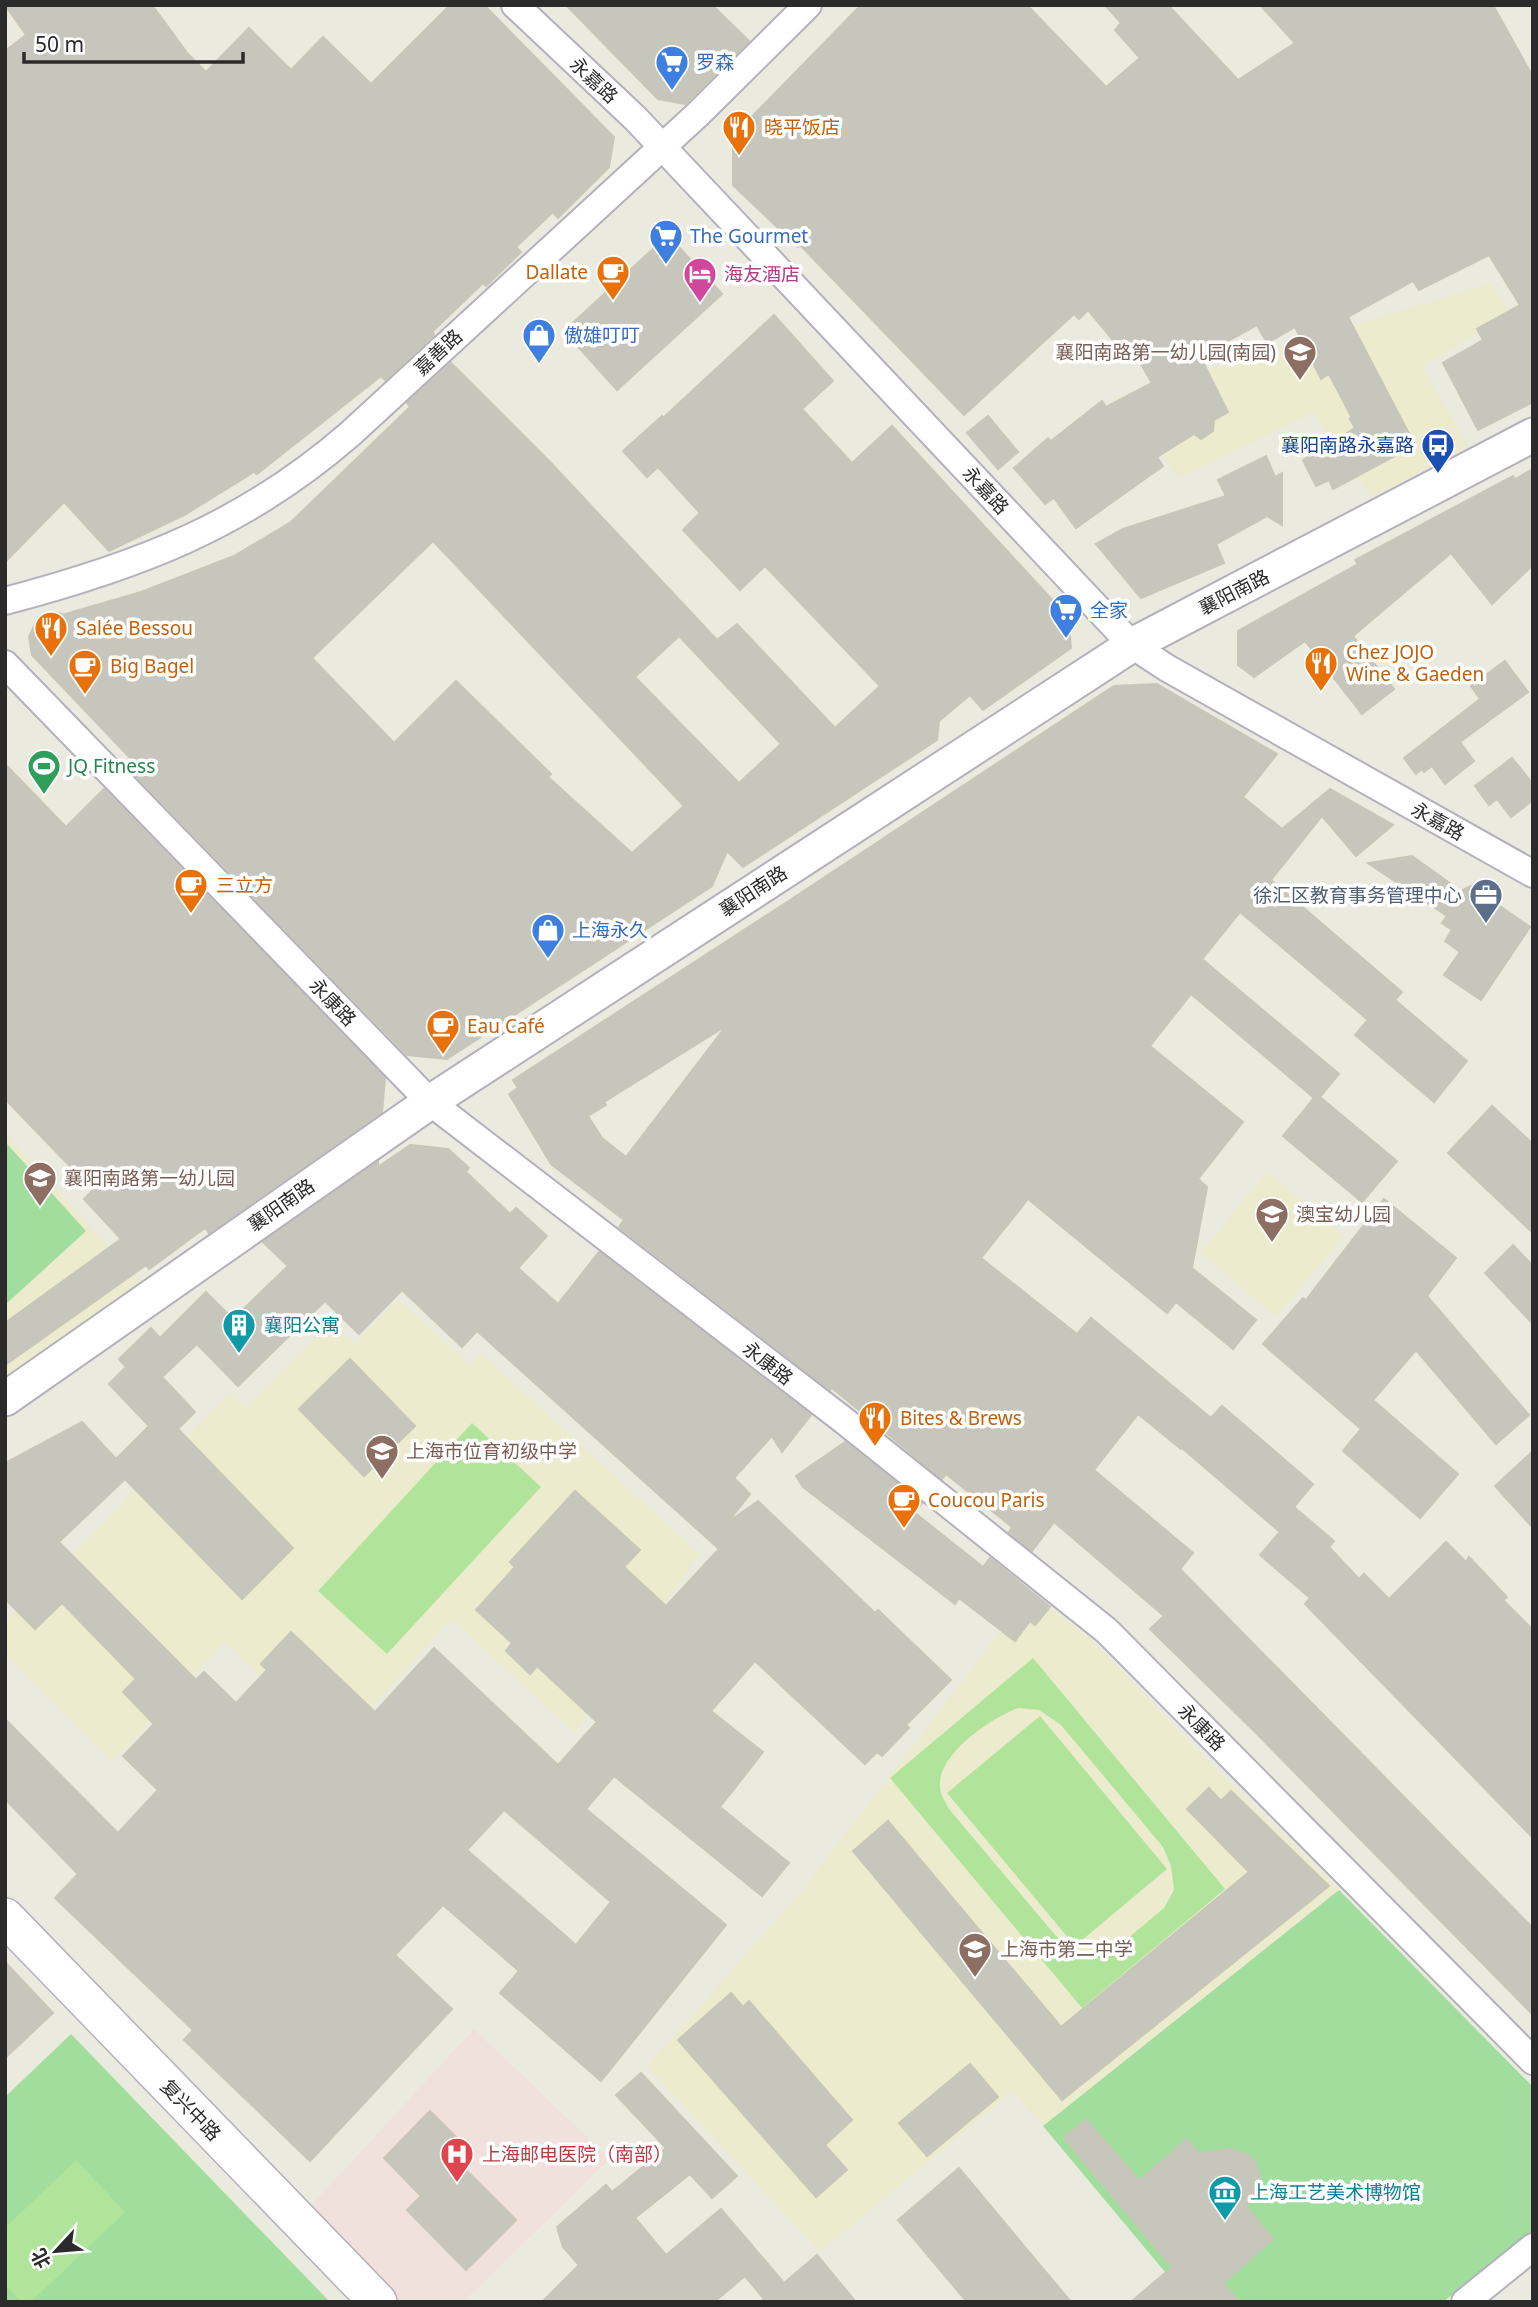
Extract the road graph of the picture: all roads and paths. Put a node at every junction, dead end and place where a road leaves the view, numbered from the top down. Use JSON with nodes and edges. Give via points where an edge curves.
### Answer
{"nodes":[{"id":1,"x":515,"y":5,"type":"edge"},
{"id":2,"x":808,"y":5,"type":"edge"},
{"id":3,"x":662,"y":146,"type":"junction"},
{"id":4,"x":1533,"y":435,"type":"edge"},
{"id":5,"x":5,"y":601,"type":"edge"},
{"id":6,"x":1132,"y":645,"type":"junction"},
{"id":7,"x":5,"y":664,"type":"edge"},
{"id":8,"x":1533,"y":874,"type":"edge"},
{"id":9,"x":430,"y":1102,"type":"junction"},
{"id":10,"x":5,"y":1399,"type":"edge"},
{"id":11,"x":5,"y":1917,"type":"edge"},
{"id":12,"x":1533,"y":2061,"type":"edge"},
{"id":13,"x":1533,"y":2247,"type":"edge"},
{"id":14,"x":379,"y":2302,"type":"edge"},
{"id":15,"x":1465,"y":2302,"type":"edge"}],
"edges":[{"from":1,"to":3,"type":"street","name":"永嘉路"},
{"from":2,"to":3,"type":"street","name":"嘉善路"},
{"from":3,"to":5,"type":"street","name":"嘉善路","via":[[349,435],[298,476],[177,545],[125,566]]},
{"from":3,"to":6,"type":"street","name":"永嘉路"},
{"from":4,"to":6,"type":"street","name":"襄阳南路"},
{"from":6,"to":8,"type":"street","name":"永嘉路"},
{"from":6,"to":9,"type":"street","name":"襄阳南路"},
{"from":7,"to":9,"type":"street","name":"永康路"},
{"from":9,"to":10,"type":"street","name":"襄阳南路"},
{"from":9,"to":12,"type":"street","name":"永康路","via":[[848,1424],[1107,1631]]},
{"from":11,"to":14,"type":"main road","name":"复兴中路"},
{"from":13,"to":15,"type":"street"}]}
